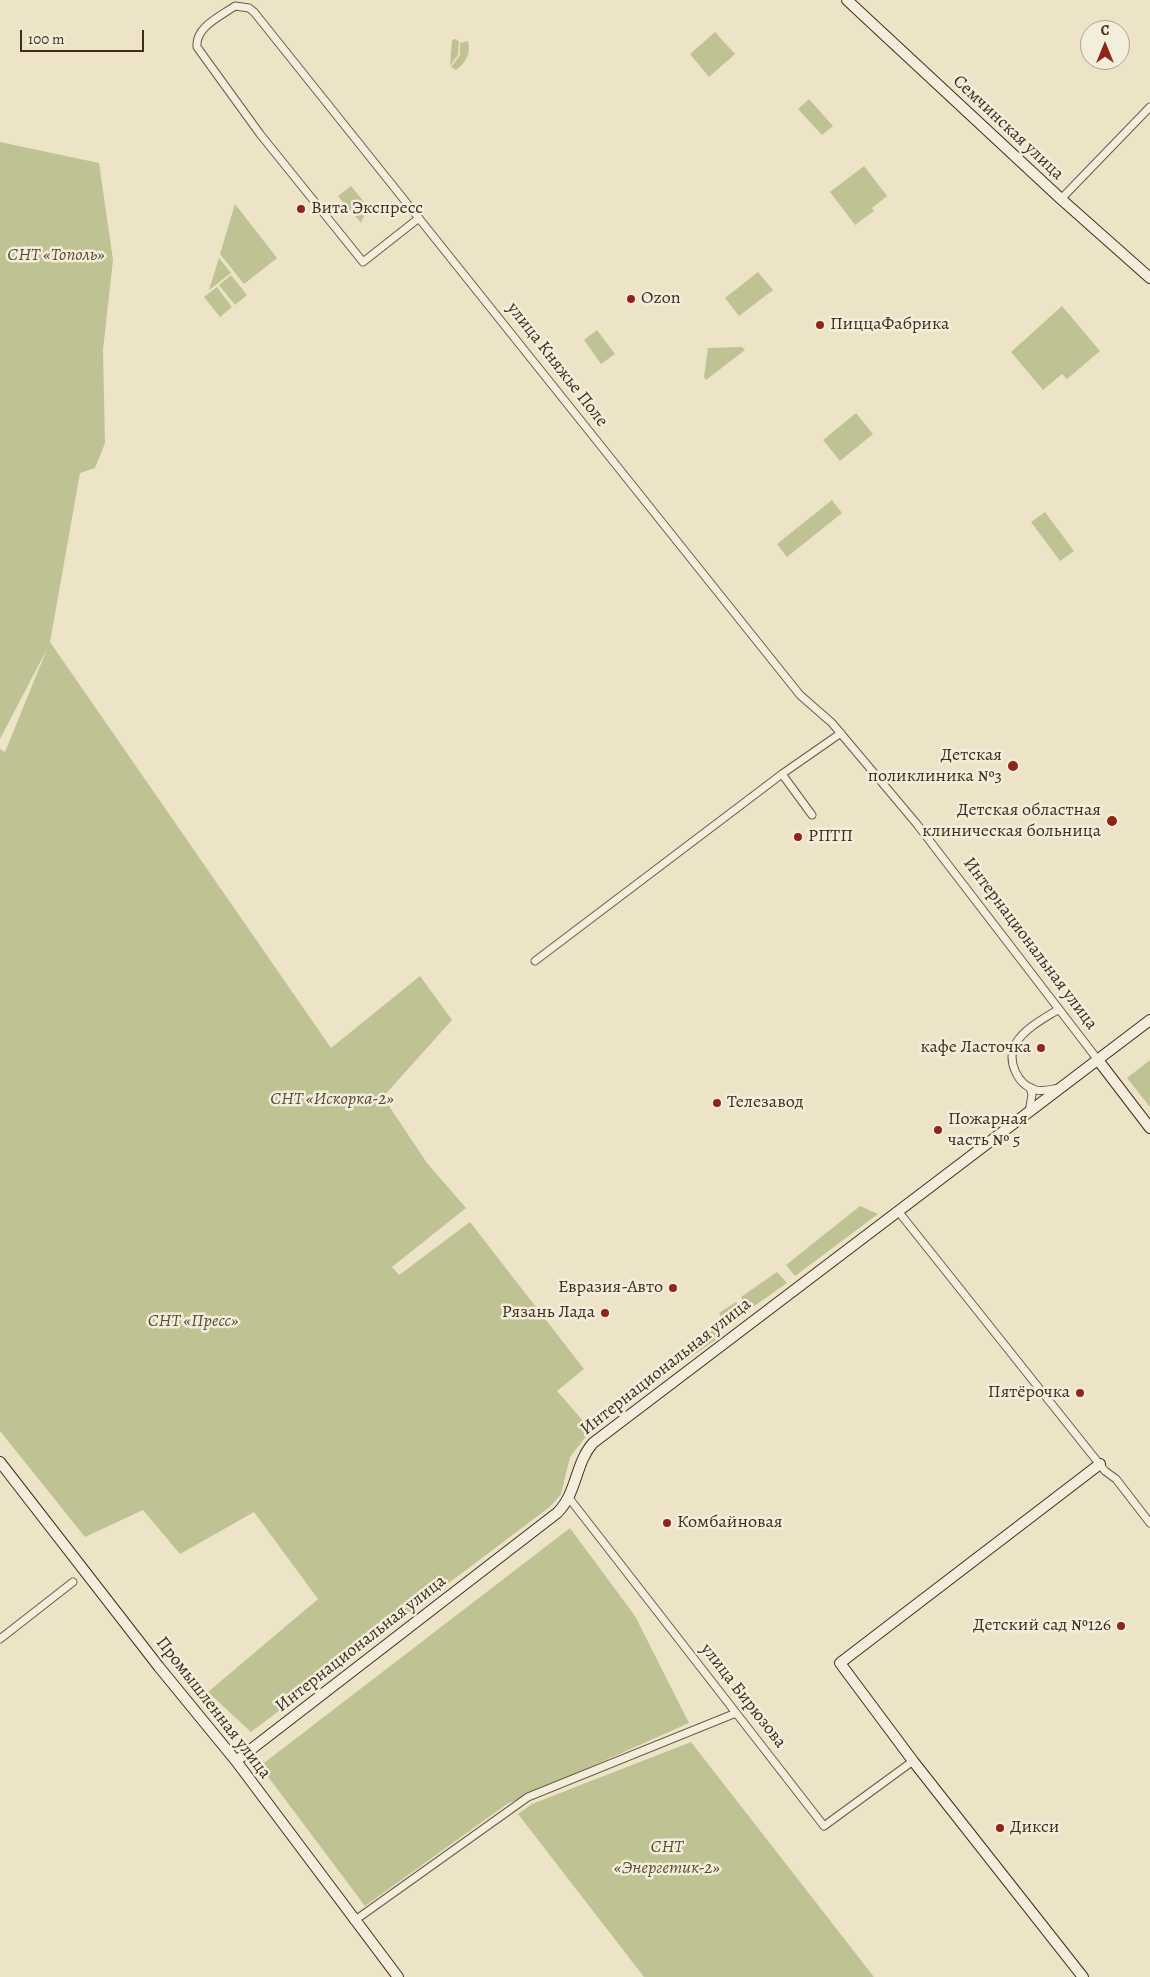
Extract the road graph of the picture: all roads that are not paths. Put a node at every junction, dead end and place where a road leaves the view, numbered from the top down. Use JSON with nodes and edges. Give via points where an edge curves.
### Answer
{"nodes":[{"id":1,"x":847,"y":0,"type":"edge"},
{"id":2,"x":1150,"y":107,"type":"edge"},
{"id":3,"x":1061,"y":199,"type":"junction"},
{"id":4,"x":419,"y":218,"type":"junction"},
{"id":5,"x":1150,"y":278,"type":"edge"},
{"id":6,"x":841,"y":733,"type":"junction"},
{"id":7,"x":782,"y":774,"type":"junction"},
{"id":8,"x":812,"y":815,"type":"dead end"},
{"id":9,"x":535,"y":961,"type":"dead end"},
{"id":10,"x":1059,"y":1009,"type":"junction"},
{"id":11,"x":1150,"y":1020,"type":"edge"},
{"id":12,"x":1098,"y":1060,"type":"junction"},
{"id":13,"x":1030,"y":1087,"type":"junction"},
{"id":14,"x":1060,"y":1088,"type":"junction"},
{"id":15,"x":1029,"y":1112,"type":"junction"},
{"id":16,"x":1150,"y":1128,"type":"edge"},
{"id":17,"x":898,"y":1211,"type":"junction"},
{"id":18,"x":0,"y":1462,"type":"edge"},
{"id":19,"x":1100,"y":1464,"type":"junction"},
{"id":20,"x":569,"y":1498,"type":"junction"},
{"id":21,"x":1150,"y":1523,"type":"edge"},
{"id":22,"x":73,"y":1582,"type":"dead end"},
{"id":23,"x":0,"y":1639,"type":"edge"},
{"id":24,"x":736,"y":1713,"type":"junction"},
{"id":25,"x":236,"y":1761,"type":"junction"},
{"id":26,"x":913,"y":1761,"type":"junction"},
{"id":27,"x":354,"y":1921,"type":"junction"},
{"id":28,"x":398,"y":1977,"type":"edge"},
{"id":29,"x":1082,"y":1977,"type":"edge"}],
"edges":[{"from":1,"to":3,"type":"street","name":"Семчинская улица"},
{"from":2,"to":3,"type":"street"},
{"from":3,"to":5,"type":"street","name":"Семчинская улица"},
{"from":4,"to":4,"type":"street","name":"улица Княжье Поле","via":[[254,12],[235,6],[202,29],[196,41],[199,49],[266,142],[363,262]]},
{"from":4,"to":6,"type":"street","name":"улица Княжье Поле","via":[[800,695]]},
{"from":6,"to":7,"type":"street"},
{"from":6,"to":10,"type":"street","name":"Интернациональная улица","via":[[916,823]]},
{"from":7,"to":8,"type":"street"},
{"from":7,"to":9,"type":"street"},
{"from":10,"to":12,"type":"street","name":"Интернациональная улица"},
{"from":10,"to":13,"type":"street","via":[[1029,1030],[1014,1047],[1014,1069]]},
{"from":11,"to":12,"type":"street"},
{"from":12,"to":14,"type":"street","name":"Интернациональная улица"},
{"from":12,"to":16,"type":"street","name":"Интернациональная улица"},
{"from":13,"to":14,"type":"street"},
{"from":13,"to":15,"type":"street"},
{"from":14,"to":15,"type":"street","name":"Интернациональная улица"},
{"from":15,"to":17,"type":"street","name":"Интернациональная улица"},
{"from":17,"to":19,"type":"street"},
{"from":17,"to":20,"type":"street","name":"Интернациональная улица","via":[[593,1443],[583,1457]]},
{"from":18,"to":25,"type":"street","name":"Промышленная улица"},
{"from":19,"to":21,"type":"street","via":[[1116,1479]]},
{"from":19,"to":26,"type":"street","via":[[840,1663]]},
{"from":20,"to":24,"type":"street","name":"улица Бирюзова"},
{"from":20,"to":25,"type":"street","name":"Интернациональная улица","via":[[557,1513]]},
{"from":22,"to":23,"type":"street"},
{"from":24,"to":26,"type":"street","name":"улица Бирюзова","via":[[824,1826]]},
{"from":24,"to":27,"type":"street","via":[[528,1797]]},
{"from":25,"to":27,"type":"street","name":"Промышленная улица"},
{"from":26,"to":29,"type":"street"},
{"from":27,"to":28,"type":"street","name":"Промышленная улица"}]}
